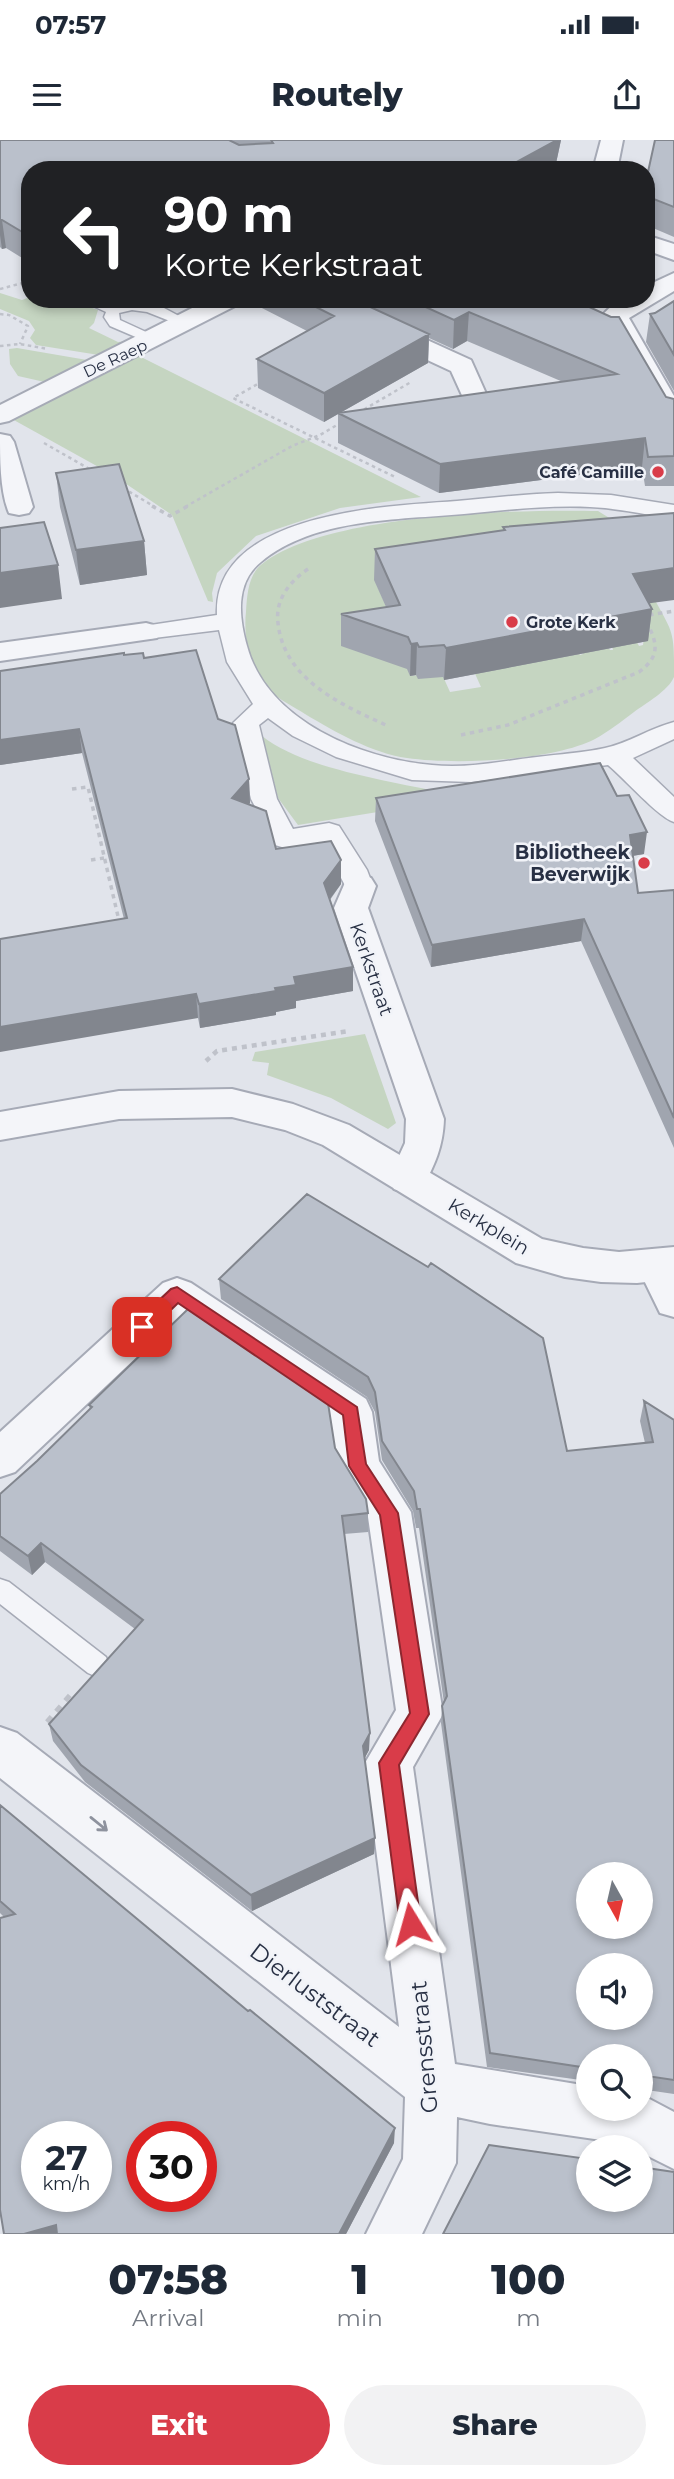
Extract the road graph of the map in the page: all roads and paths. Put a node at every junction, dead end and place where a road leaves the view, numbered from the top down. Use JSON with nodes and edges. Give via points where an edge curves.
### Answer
{"nodes":[{"id":1,"x":612,"y":140,"type":"edge"},
{"id":2,"x":607,"y":161,"type":"edge"},
{"id":3,"x":655,"y":246,"type":"edge"},
{"id":4,"x":674,"y":253,"type":"edge"},
{"id":5,"x":674,"y":280,"type":"edge"},
{"id":6,"x":21,"y":283,"type":"edge"},
{"id":7,"x":0,"y":289,"type":"edge"},
{"id":8,"x":655,"y":291,"type":"edge"},
{"id":9,"x":108,"y":308,"type":"edge"},
{"id":10,"x":118,"y":308,"type":"edge"},
{"id":11,"x":149,"y":308,"type":"edge"},
{"id":12,"x":213,"y":308,"type":"edge"},
{"id":13,"x":335,"y":308,"type":"edge"},
{"id":14,"x":628,"y":308,"type":"edge"},
{"id":15,"x":113,"y":310,"type":"junction"},
{"id":16,"x":0,"y":314,"type":"edge"},
{"id":17,"x":185,"y":323,"type":"junction"},
{"id":18,"x":152,"y":340,"type":"junction"},
{"id":19,"x":19,"y":344,"type":"dead end"},
{"id":20,"x":448,"y":360,"type":"junction"},
{"id":21,"x":266,"y":380,"type":"edge"},
{"id":22,"x":479,"y":407,"type":"edge"},
{"id":23,"x":0,"y":415,"type":"edge"},
{"id":24,"x":355,"y":415,"type":"edge"},
{"id":25,"x":674,"y":419,"type":"edge"},
{"id":26,"x":343,"y":421,"type":"dead end"},
{"id":27,"x":315,"y":437,"type":"junction"},
{"id":28,"x":41,"y":441,"type":"dead end"},
{"id":29,"x":0,"y":442,"type":"edge"},
{"id":30,"x":99,"y":474,"type":"edge"},
{"id":31,"x":122,"y":488,"type":"edge"},
{"id":32,"x":19,"y":507,"type":"dead end"},
{"id":33,"x":439,"y":509,"type":"junction"},
{"id":34,"x":674,"y":512,"type":"edge"},
{"id":35,"x":310,"y":568,"type":"dead end"},
{"id":36,"x":674,"y":611,"type":"edge"},
{"id":37,"x":229,"y":621,"type":"junction"},
{"id":38,"x":146,"y":632,"type":"joint"},
{"id":39,"x":0,"y":652,"type":"edge"},
{"id":40,"x":268,"y":705,"type":"junction"},
{"id":41,"x":392,"y":728,"type":"dead end"},
{"id":42,"x":674,"y":730,"type":"edge"},
{"id":43,"x":456,"y":735,"type":"dead end"},
{"id":44,"x":613,"y":755,"type":"junction"},
{"id":45,"x":72,"y":789,"type":"dead end"},
{"id":46,"x":674,"y":813,"type":"edge"},
{"id":47,"x":104,"y":858,"type":"junction"},
{"id":48,"x":91,"y":860,"type":"dead end"},
{"id":49,"x":359,"y":886,"type":"joint"},
{"id":50,"x":122,"y":933,"type":"edge"},
{"id":51,"x":392,"y":1025,"type":"junction"},
{"id":52,"x":161,"y":1103,"type":"junction"},
{"id":53,"x":0,"y":1126,"type":"edge"},
{"id":54,"x":408,"y":1178,"type":"junction"},
{"id":55,"x":666,"y":1264,"type":"edge"},
{"id":56,"x":674,"y":1301,"type":"edge"},
{"id":57,"x":0,"y":1459,"type":"edge"},
{"id":58,"x":0,"y":1590,"type":"edge"},
{"id":59,"x":97,"y":1665,"type":"joint"},
{"id":60,"x":20,"y":1763,"type":"edge"},
{"id":61,"x":432,"y":2085,"type":"junction"},
{"id":62,"x":674,"y":2143,"type":"edge"},
{"id":63,"x":393,"y":2234,"type":"edge"}],
"edges":[{"from":1,"to":2,"type":"street"},
{"from":3,"to":4,"type":"street"},
{"from":5,"to":8,"type":"street"},
{"from":6,"to":7,"type":"path"},
{"from":9,"to":15,"type":"lane"},
{"from":10,"to":15,"type":"lane"},
{"from":11,"to":17,"type":"lane"},
{"from":12,"to":17,"type":"street","name":"De Raep"},
{"from":13,"to":20,"type":"street"},
{"from":14,"to":25,"type":"street","via":[[615,316]]},
{"from":15,"to":18,"type":"lane","via":[[115,323]]},
{"from":16,"to":19,"type":"path","via":[[28,326]]},
{"from":17,"to":18,"type":"street","name":"De Raep"},
{"from":18,"to":23,"type":"street","name":"De Raep"},
{"from":20,"to":22,"type":"street","via":[[461,366]]},
{"from":20,"to":24,"type":"path"},
{"from":21,"to":27,"type":"path","via":[[233,398]]},
{"from":26,"to":27,"type":"path"},
{"from":27,"to":31,"type":"path","via":[[170,516]]},
{"from":27,"to":33,"type":"path","via":[[431,496]]},
{"from":28,"to":30,"type":"path"},
{"from":29,"to":32,"type":"street"},
{"from":33,"to":34,"type":"street","via":[[591,500]]},
{"from":33,"to":37,"type":"street","via":[[359,517],[279,541],[253,556],[234,579]]},
{"from":35,"to":41,"type":"path","via":[[288,586],[277,610],[284,652],[331,698]]},
{"from":36,"to":43,"type":"path","via":[[643,615],[657,652],[653,662],[639,672],[508,724]]},
{"from":37,"to":38,"type":"street"},
{"from":37,"to":40,"type":"street","via":[[234,650]]},
{"from":38,"to":39,"type":"street"},
{"from":40,"to":44,"type":"street","via":[[336,747],[377,763],[430,774],[465,774]]},
{"from":40,"to":49,"type":"street","name":"Kerkstraat","via":[[246,723],[264,799],[285,839],[329,832]]},
{"from":42,"to":44,"type":"street"},
{"from":44,"to":46,"type":"street"},
{"from":45,"to":47,"type":"path","via":[[88,787]]},
{"from":47,"to":48,"type":"path"},
{"from":47,"to":50,"type":"path"},
{"from":49,"to":51,"type":"street","name":"Kerkstraat","via":[[351,908]]},
{"from":51,"to":52,"type":"path","via":[[217,1051]]},
{"from":51,"to":54,"type":"street","name":"Kerkstraat","via":[[425,1119],[424,1143]]},
{"from":52,"to":53,"type":"street","name":"Kerkplein","via":[[119,1105]]},
{"from":52,"to":54,"type":"street","name":"Kerkplein","via":[[232,1103],[293,1118],[335,1135]]},
{"from":54,"to":55,"type":"street","name":"Kerkplein","via":[[530,1252],[599,1268]]},
{"from":55,"to":56,"type":"street"},
{"from":57,"to":61,"type":"street","name":"Grensstraat","via":[[177,1294],[351,1412],[358,1466],[389,1513],[420,1714],[389,1763]]},
{"from":58,"to":59,"type":"lane"},
{"from":59,"to":60,"type":"path"},
{"from":60,"to":61,"type":"street","name":"Dierluststraat","one_way":true},
{"from":61,"to":62,"type":"street","name":"Dierluststraat","via":[[638,2119]]},
{"from":61,"to":63,"type":"street","name":"Grensstraat","via":[[429,2163]]}]}
